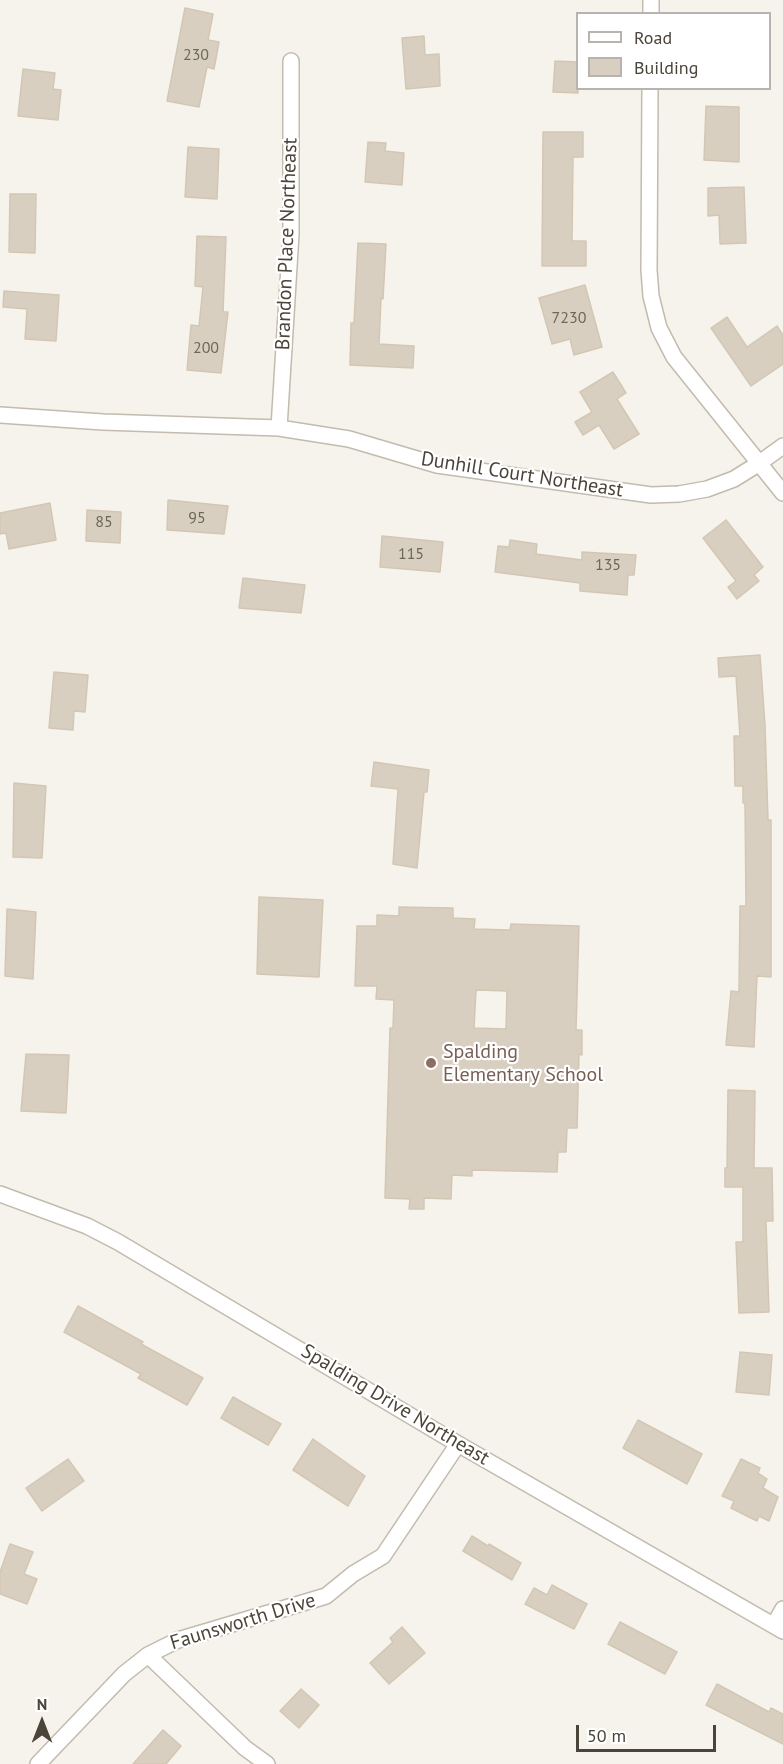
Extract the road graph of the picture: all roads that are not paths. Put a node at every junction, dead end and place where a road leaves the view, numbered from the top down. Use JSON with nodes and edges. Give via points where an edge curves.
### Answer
{"nodes":[{"id":1,"x":291,"y":61,"type":"dead end"},
{"id":2,"x":650,"y":90,"type":"edge"},
{"id":3,"x":0,"y":415,"type":"edge"},
{"id":4,"x":279,"y":428,"type":"junction"},
{"id":5,"x":783,"y":446,"type":"edge"},
{"id":6,"x":758,"y":464,"type":"junction"},
{"id":7,"x":783,"y":493,"type":"edge"},
{"id":8,"x":0,"y":1194,"type":"edge"},
{"id":9,"x":458,"y":1444,"type":"junction"},
{"id":10,"x":783,"y":1609,"type":"edge"},
{"id":11,"x":778,"y":1628,"type":"edge"},
{"id":12,"x":148,"y":1654,"type":"junction"},
{"id":13,"x":38,"y":1764,"type":"edge"},
{"id":14,"x":267,"y":1764,"type":"edge"}],
"edges":[{"from":1,"to":4,"type":"street","name":"Brandon Place Northeast","via":[[291,234]]},
{"from":2,"to":6,"type":"street","via":[[649,270],[659,328],[674,357]]},
{"from":3,"to":4,"type":"street","name":"Dunhill Court Northeast"},
{"from":4,"to":6,"type":"street","name":"Dunhill Court Northeast","via":[[349,439],[437,465],[651,495],[707,489]]},
{"from":5,"to":6,"type":"street","name":"Dunhill Court Northeast"},
{"from":6,"to":7,"type":"street"},
{"from":8,"to":9,"type":"street","name":"Spalding Drive Northeast","via":[[87,1226],[118,1242]]},
{"from":9,"to":11,"type":"street","name":"Spalding Drive Northeast"},
{"from":9,"to":12,"type":"street","name":"Faunsworth Drive","via":[[383,1556],[326,1596],[178,1640]]},
{"from":10,"to":11,"type":"street"},
{"from":12,"to":13,"type":"street","name":"Faunsworth Drive"},
{"from":12,"to":14,"type":"street","via":[[245,1748]]}]}
